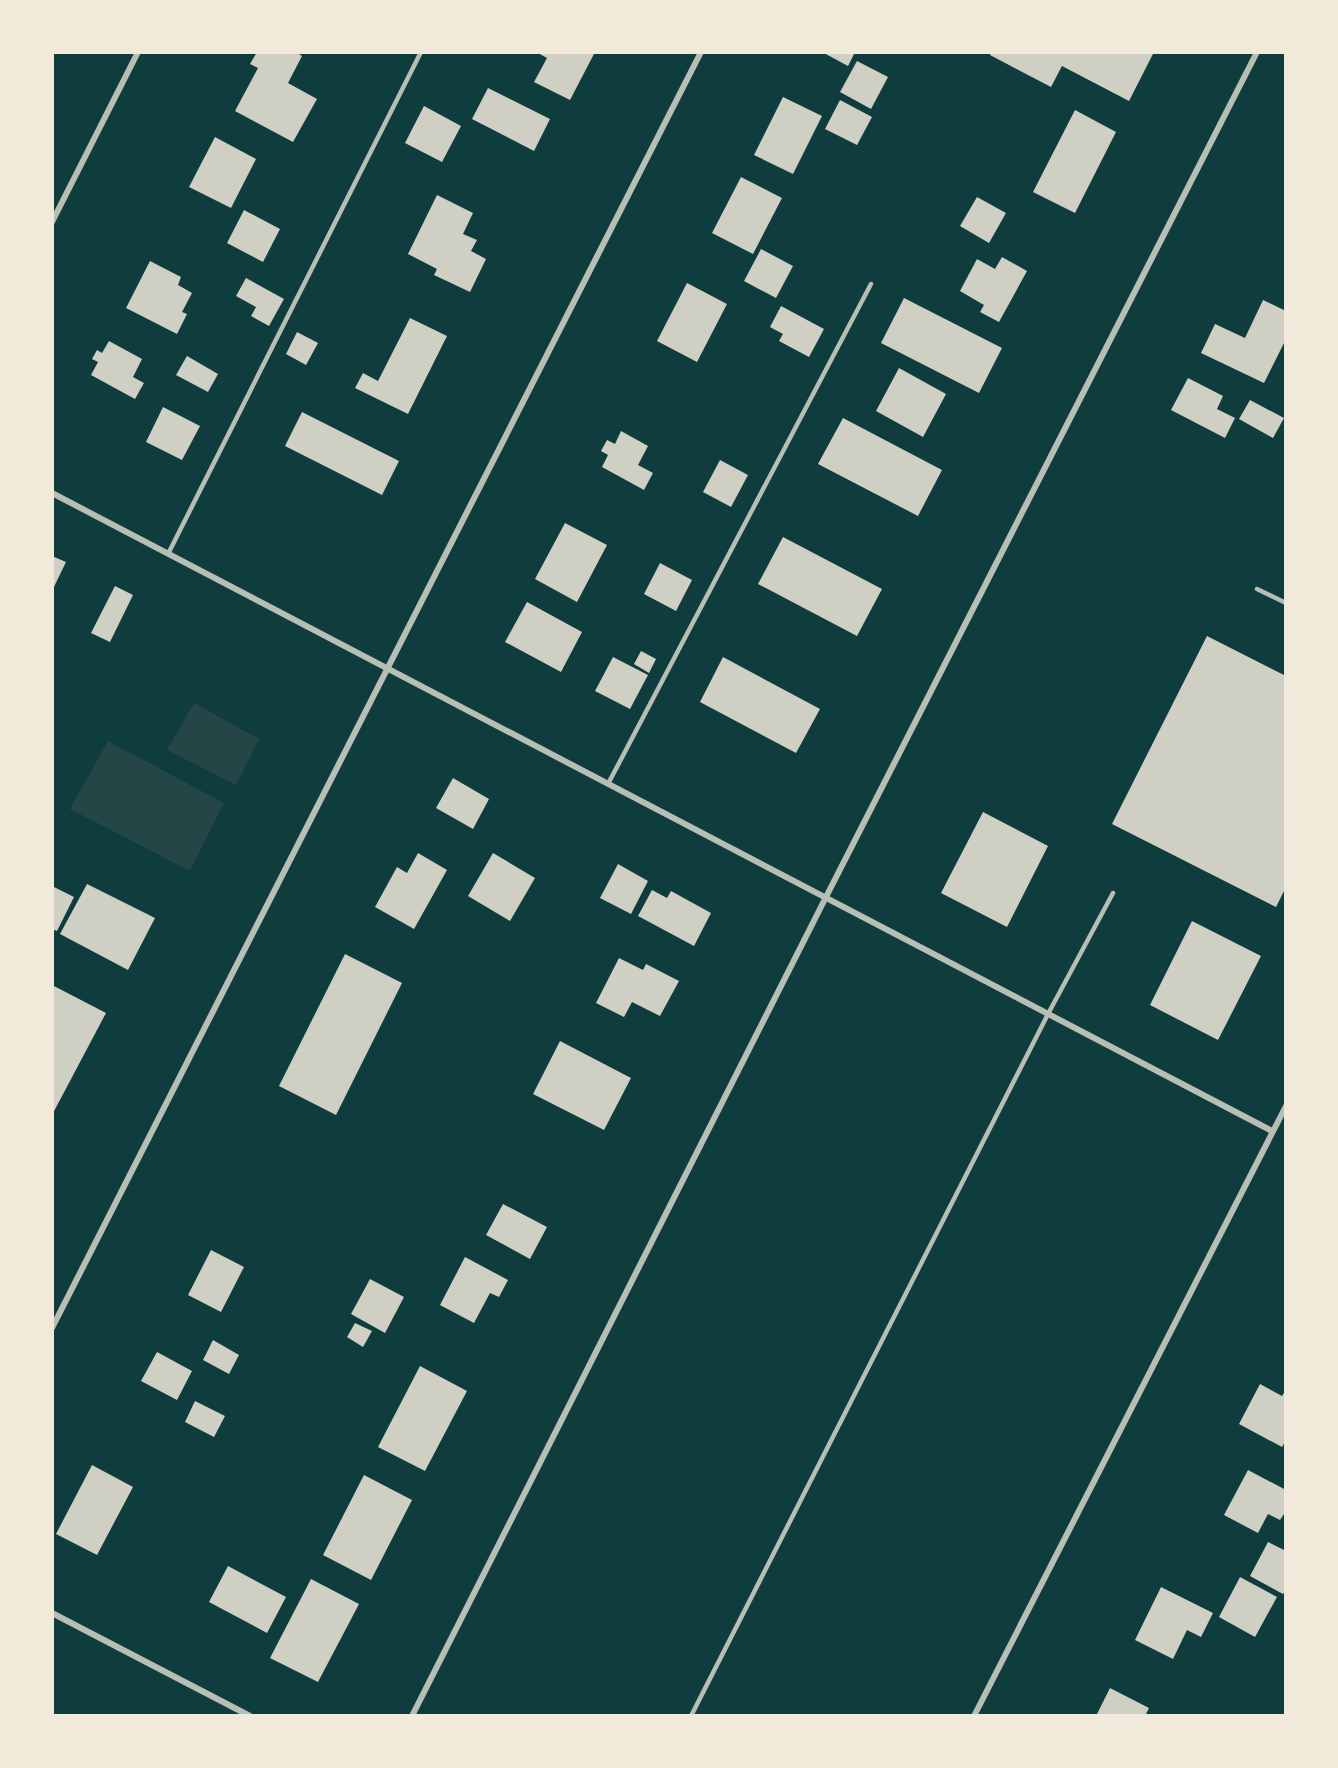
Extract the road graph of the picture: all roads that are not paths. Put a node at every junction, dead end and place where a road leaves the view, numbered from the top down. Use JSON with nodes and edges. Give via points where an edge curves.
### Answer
{"nodes":[{"id":1,"x":138,"y":52,"type":"edge"},
{"id":2,"x":421,"y":52,"type":"edge"},
{"id":3,"x":701,"y":52,"type":"edge"},
{"id":4,"x":1257,"y":52,"type":"edge"},
{"id":5,"x":52,"y":222,"type":"edge"},
{"id":6,"x":871,"y":284,"type":"dead end"},
{"id":7,"x":52,"y":493,"type":"edge"},
{"id":8,"x":168,"y":554,"type":"junction"},
{"id":9,"x":1257,"y":589,"type":"dead end"},
{"id":10,"x":1286,"y":603,"type":"edge"},
{"id":11,"x":387,"y":669,"type":"junction"},
{"id":12,"x":608,"y":784,"type":"junction"},
{"id":13,"x":1113,"y":894,"type":"dead end"},
{"id":14,"x":826,"y":897,"type":"junction"},
{"id":15,"x":1048,"y":1014,"type":"junction"},
{"id":16,"x":1286,"y":1106,"type":"edge"},
{"id":17,"x":1272,"y":1131,"type":"junction"},
{"id":18,"x":52,"y":1328,"type":"edge"},
{"id":19,"x":52,"y":1613,"type":"edge"},
{"id":20,"x":250,"y":1716,"type":"edge"},
{"id":21,"x":412,"y":1716,"type":"edge"},
{"id":22,"x":691,"y":1716,"type":"edge"},
{"id":23,"x":974,"y":1716,"type":"edge"}],
"edges":[{"from":1,"to":5,"type":"street"},
{"from":2,"to":8,"type":"lane"},
{"from":3,"to":11,"type":"street"},
{"from":4,"to":14,"type":"street"},
{"from":6,"to":12,"type":"lane"},
{"from":7,"to":8,"type":"street"},
{"from":8,"to":11,"type":"street"},
{"from":9,"to":10,"type":"lane"},
{"from":11,"to":12,"type":"street"},
{"from":11,"to":18,"type":"street"},
{"from":12,"to":14,"type":"street"},
{"from":13,"to":15,"type":"lane"},
{"from":14,"to":15,"type":"street"},
{"from":14,"to":21,"type":"street"},
{"from":15,"to":17,"type":"street"},
{"from":15,"to":22,"type":"lane"},
{"from":16,"to":17,"type":"street"},
{"from":17,"to":23,"type":"street"},
{"from":19,"to":20,"type":"street"}]}
